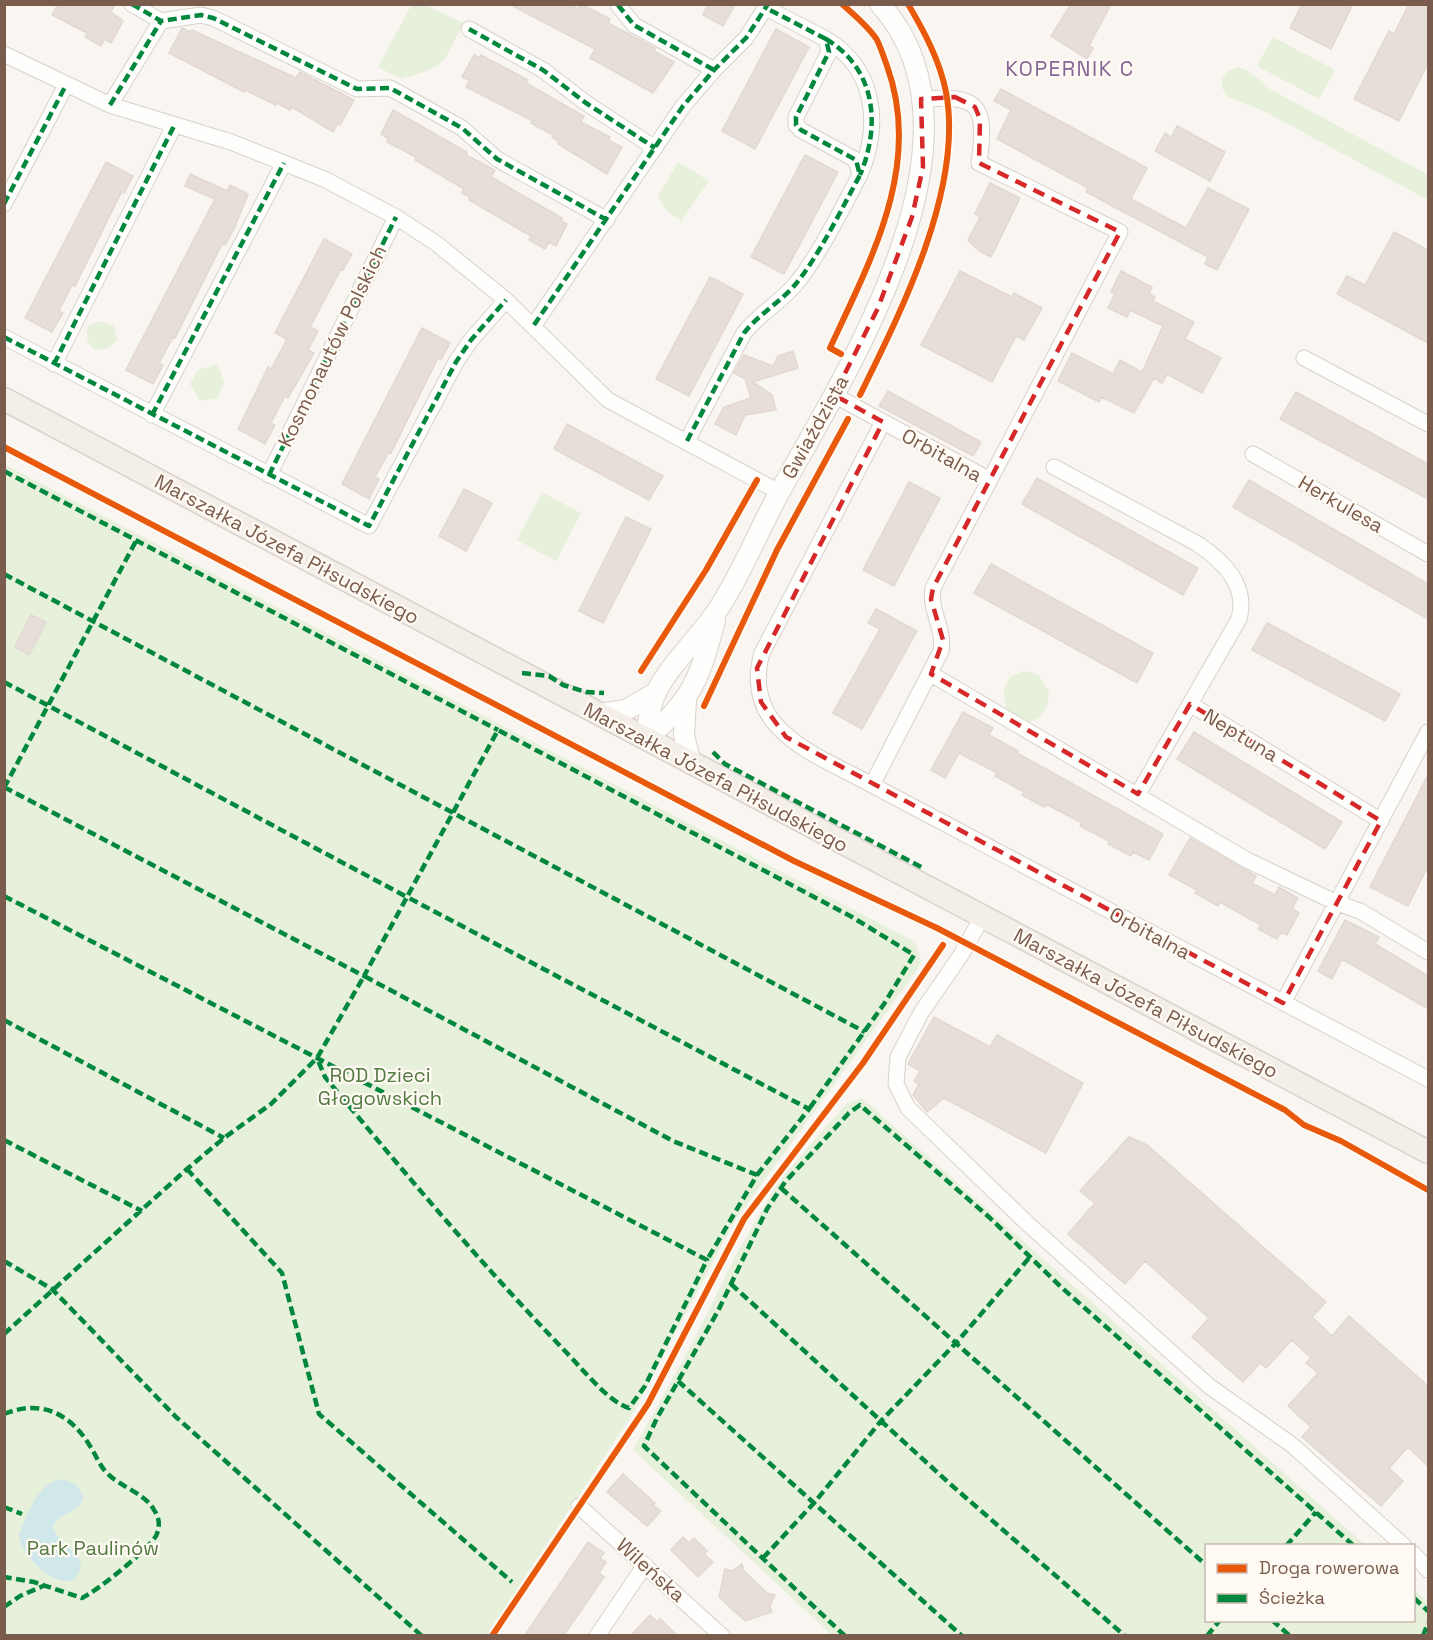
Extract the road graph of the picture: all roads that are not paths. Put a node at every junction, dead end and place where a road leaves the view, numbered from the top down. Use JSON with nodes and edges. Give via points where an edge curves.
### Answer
{"nodes":[{"id":1,"x":132,"y":4,"type":"edge"},
{"id":2,"x":880,"y":4,"type":"edge"},
{"id":3,"x":618,"y":5,"type":"edge"},
{"id":4,"x":767,"y":6,"type":"edge"},
{"id":5,"x":161,"y":21,"type":"junction"},
{"id":6,"x":469,"y":29,"type":"dead end"},
{"id":7,"x":826,"y":39,"type":"junction"},
{"id":8,"x":4,"y":54,"type":"edge"},
{"id":9,"x":714,"y":70,"type":"junction"},
{"id":10,"x":66,"y":85,"type":"junction"},
{"id":11,"x":921,"y":99,"type":"junction"},
{"id":12,"x":110,"y":105,"type":"junction"},
{"id":13,"x":174,"y":126,"type":"junction"},
{"id":14,"x":655,"y":148,"type":"junction"},
{"id":15,"x":284,"y":163,"type":"junction"},
{"id":16,"x":860,"y":175,"type":"junction"},
{"id":17,"x":4,"y":204,"type":"edge"},
{"id":18,"x":396,"y":217,"type":"junction"},
{"id":19,"x":607,"y":220,"type":"junction"},
{"id":20,"x":506,"y":300,"type":"junction"},
{"id":21,"x":534,"y":325,"type":"junction"},
{"id":22,"x":4,"y":337,"type":"edge"},
{"id":23,"x":1304,"y":358,"type":"dead end"},
{"id":24,"x":54,"y":364,"type":"junction"},
{"id":25,"x":834,"y":395,"type":"junction"},
{"id":26,"x":4,"y":399,"type":"edge"},
{"id":27,"x":152,"y":415,"type":"junction"},
{"id":28,"x":884,"y":422,"type":"junction"},
{"id":29,"x":1428,"y":424,"type":"edge"},
{"id":30,"x":687,"y":441,"type":"junction"},
{"id":31,"x":1253,"y":454,"type":"dead end"},
{"id":32,"x":1054,"y":467,"type":"dead end"},
{"id":33,"x":269,"y":475,"type":"junction"},
{"id":34,"x":990,"y":480,"type":"junction"},
{"id":35,"x":780,"y":492,"type":"junction"},
{"id":36,"x":1428,"y":554,"type":"edge"},
{"id":37,"x":718,"y":610,"type":"junction"},
{"id":38,"x":931,"y":674,"type":"junction"},
{"id":39,"x":655,"y":693,"type":"junction"},
{"id":40,"x":686,"y":700,"type":"junction"},
{"id":41,"x":1190,"y":704,"type":"junction"},
{"id":42,"x":599,"y":714,"type":"junction"},
{"id":43,"x":1428,"y":732,"type":"edge"},
{"id":44,"x":646,"y":739,"type":"junction"},
{"id":45,"x":692,"y":764,"type":"junction"},
{"id":46,"x":872,"y":785,"type":"junction"},
{"id":47,"x":1138,"y":794,"type":"junction"},
{"id":48,"x":1381,"y":820,"type":"junction"},
{"id":49,"x":1337,"y":903,"type":"junction"},
{"id":50,"x":982,"y":917,"type":"junction"},
{"id":51,"x":1428,"y":951,"type":"edge"},
{"id":52,"x":1283,"y":1003,"type":"junction"},
{"id":53,"x":1428,"y":1079,"type":"edge"},
{"id":54,"x":1428,"y":1152,"type":"edge"},
{"id":55,"x":579,"y":1506,"type":"dead end"},
{"id":56,"x":1403,"y":1544,"type":"edge"},
{"id":57,"x":1415,"y":1556,"type":"edge"},
{"id":58,"x":645,"y":1564,"type":"junction"},
{"id":59,"x":1428,"y":1570,"type":"edge"},
{"id":60,"x":597,"y":1635,"type":"edge"},
{"id":61,"x":722,"y":1635,"type":"edge"}],
"edges":[{"from":1,"to":5,"type":"street"},
{"from":2,"to":11,"type":"street","name":"Gwiaździsta","via":[[904,34]]},
{"from":3,"to":9,"type":"street","via":[[634,25]]},
{"from":4,"to":7,"type":"street"},
{"from":4,"to":9,"type":"street","via":[[746,38]]},
{"from":5,"to":12,"type":"street"},
{"from":5,"to":19,"type":"street","via":[[201,15],[213,18],[357,89],[390,88],[462,128],[497,159]]},
{"from":6,"to":14,"type":"street","via":[[543,70]]},
{"from":7,"to":16,"type":"street","via":[[851,56],[869,97],[872,136],[870,153]]},
{"from":7,"to":16,"type":"street","via":[[829,52],[796,117],[796,125],[856,160]]},
{"from":8,"to":10,"type":"street"},
{"from":9,"to":14,"type":"street","via":[[683,106]]},
{"from":10,"to":12,"type":"street"},
{"from":10,"to":17,"type":"street"},
{"from":11,"to":25,"type":"street","name":"Gwiaździsta","via":[[925,125],[922,167],[912,217],[878,308]]},
{"from":11,"to":34,"type":"street","via":[[955,97],[968,101],[980,119],[979,163],[1120,232]]},
{"from":12,"to":13,"type":"street"},
{"from":13,"to":15,"type":"street","via":[[231,142]]},
{"from":13,"to":24,"type":"street"},
{"from":14,"to":19,"type":"street"},
{"from":15,"to":18,"type":"street","via":[[329,181]]},
{"from":15,"to":27,"type":"street"},
{"from":16,"to":30,"type":"street","via":[[794,286],[744,333]]},
{"from":18,"to":20,"type":"street","via":[[437,244]]},
{"from":18,"to":33,"type":"street","name":"Kosmonautów Polskich"},
{"from":19,"to":21,"type":"street"},
{"from":20,"to":21,"type":"street"},
{"from":20,"to":33,"type":"street","via":[[456,362],[369,526]]},
{"from":21,"to":30,"type":"street","via":[[609,400]]},
{"from":22,"to":24,"type":"street"},
{"from":23,"to":29,"type":"street"},
{"from":24,"to":27,"type":"street"},
{"from":25,"to":28,"type":"street","name":"Orbitalna"},
{"from":25,"to":35,"type":"street","name":"Gwiaździsta"},
{"from":26,"to":42,"type":"main road","name":"Marszałka Józefa Piłsudskiego"},
{"from":27,"to":33,"type":"street"},
{"from":28,"to":34,"type":"street","name":"Orbitalna"},
{"from":28,"to":46,"type":"street","name":"Orbitalna","via":[[757,668],[761,702],[771,723],[786,737]]},
{"from":30,"to":35,"type":"street"},
{"from":31,"to":36,"type":"street","name":"Herkulesa"},
{"from":32,"to":41,"type":"street","via":[[1198,544],[1228,567],[1240,596],[1239,620]]},
{"from":34,"to":38,"type":"street","name":"Orbitalna","via":[[933,588],[931,599],[943,640]]},
{"from":35,"to":37,"type":"street","name":"Gwiaździsta"},
{"from":37,"to":39,"type":"street","name":"Gwiaździsta"},
{"from":37,"to":40,"type":"street","name":"Gwiaździsta","via":[[704,661]]},
{"from":38,"to":46,"type":"street","name":"Orbitalna"},
{"from":38,"to":47,"type":"street"},
{"from":39,"to":42,"type":"street","via":[[626,710]]},
{"from":39,"to":44,"type":"street","name":"Gwiaździsta"},
{"from":40,"to":44,"type":"street","name":"Gwiaździsta","via":[[674,716]]},
{"from":40,"to":45,"type":"street","via":[[684,735]]},
{"from":41,"to":47,"type":"street","name":"Neptuna"},
{"from":41,"to":48,"type":"street","name":"Neptuna"},
{"from":42,"to":44,"type":"main road","name":"Marszałka Józefa Piłsudskiego"},
{"from":43,"to":48,"type":"street"},
{"from":44,"to":45,"type":"main road","name":"Marszałka Józefa Piłsudskiego"},
{"from":45,"to":50,"type":"main road","name":"Marszałka Józefa Piłsudskiego"},
{"from":46,"to":52,"type":"street","name":"Orbitalna"},
{"from":47,"to":49,"type":"street","via":[[1247,860]]},
{"from":48,"to":49,"type":"street"},
{"from":49,"to":51,"type":"street","via":[[1360,911]]},
{"from":49,"to":52,"type":"street"},
{"from":50,"to":54,"type":"main road","name":"Marszałka Józefa Piłsudskiego"},
{"from":50,"to":56,"type":"street","via":[[904,1043],[895,1073],[901,1097],[946,1147],[1209,1386],[1292,1445]]},
{"from":52,"to":53,"type":"street","name":"Orbitalna"},
{"from":55,"to":58,"type":"street","name":"Wileńska"},
{"from":57,"to":59,"type":"street"},
{"from":58,"to":60,"type":"street"},
{"from":58,"to":61,"type":"street","name":"Wileńska"}]}
